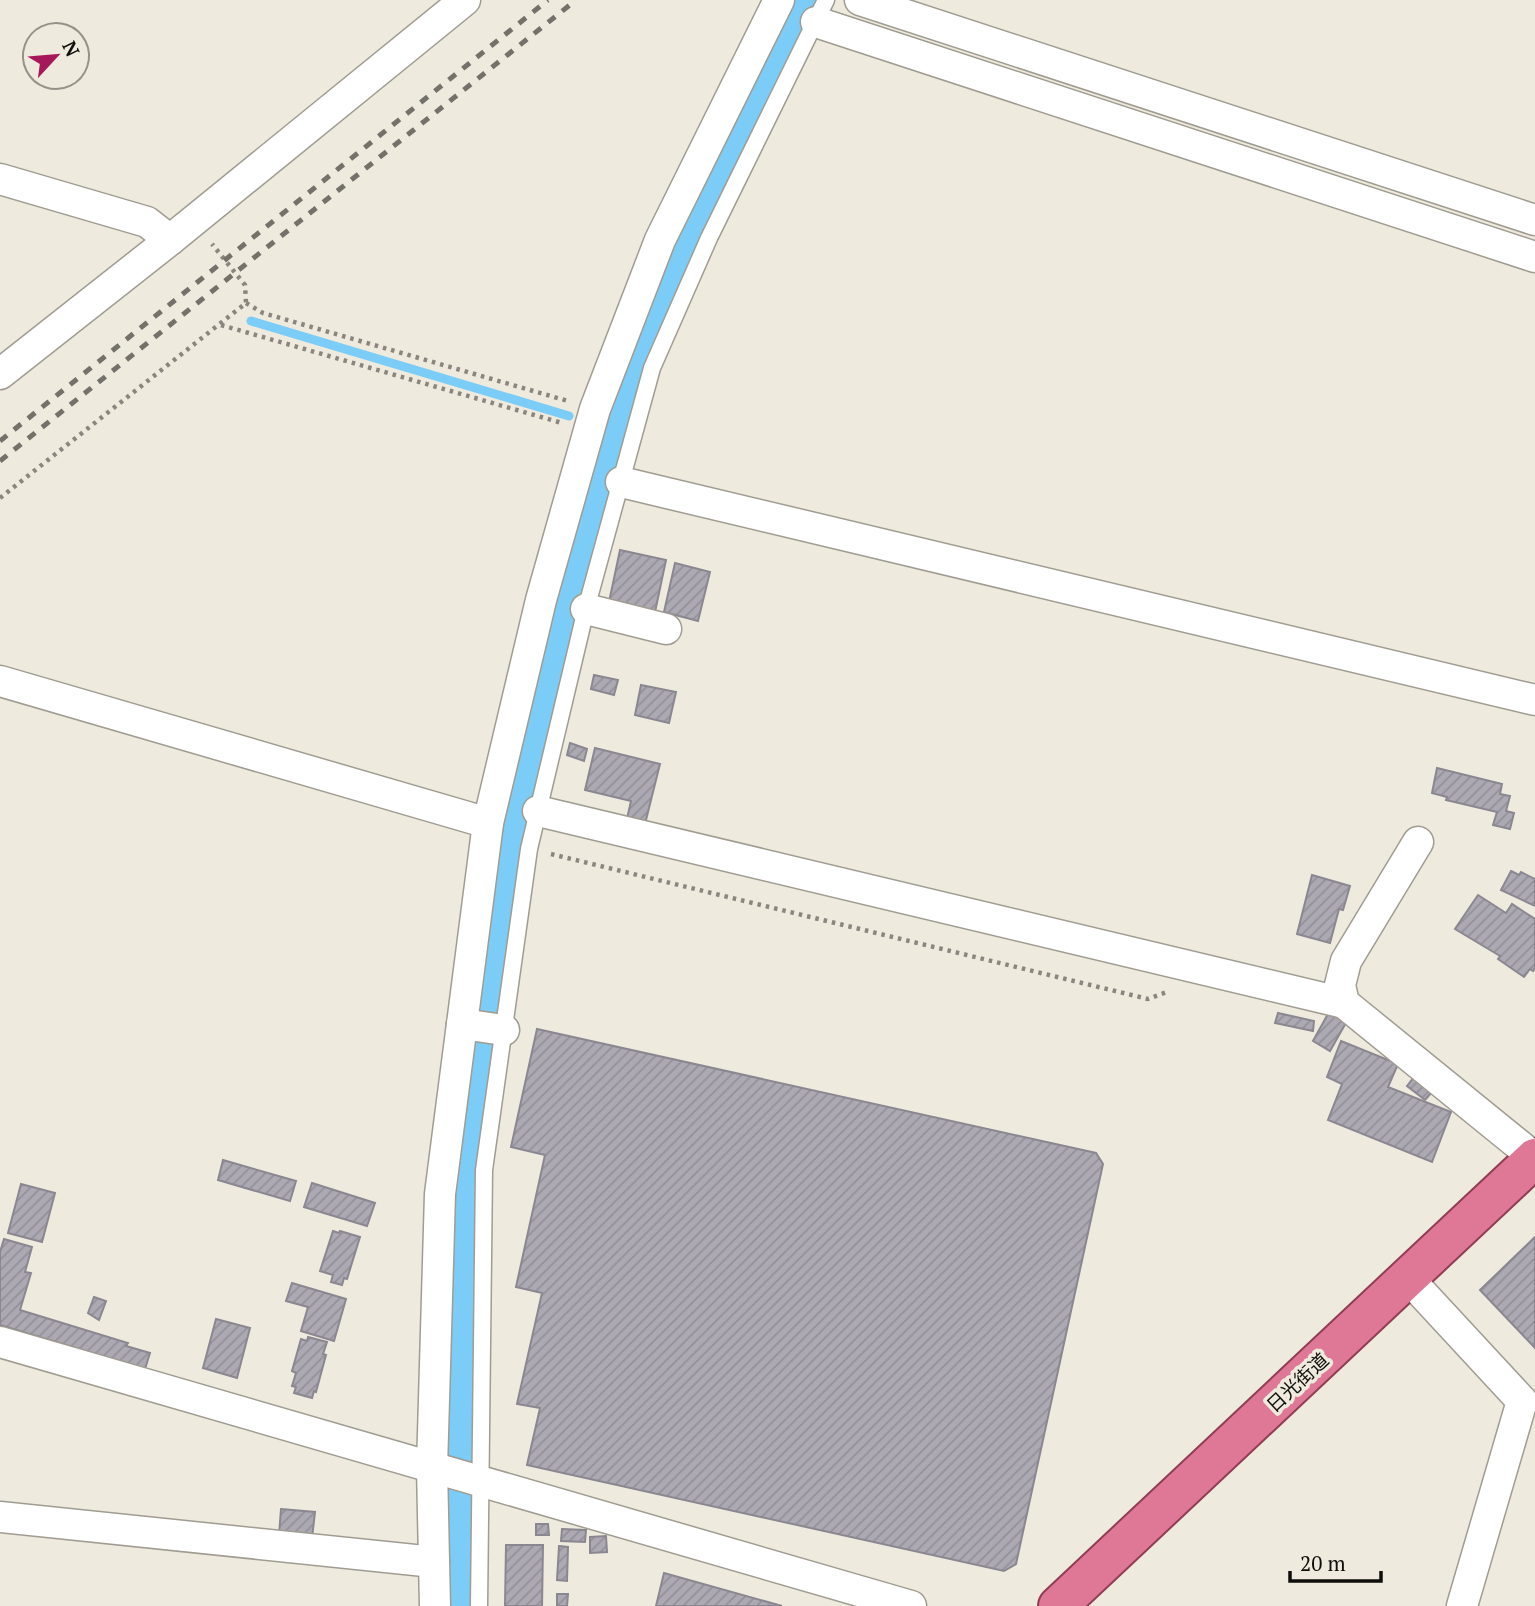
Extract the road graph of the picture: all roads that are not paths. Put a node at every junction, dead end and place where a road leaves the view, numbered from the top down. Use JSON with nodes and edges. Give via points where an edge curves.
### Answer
{"nodes":[{"id":1,"x":465,"y":0,"type":"edge"},
{"id":2,"x":779,"y":0,"type":"edge"},
{"id":3,"x":860,"y":0,"type":"edge"},
{"id":4,"x":821,"y":11,"type":"edge"},
{"id":5,"x":0,"y":179,"type":"edge"},
{"id":6,"x":1535,"y":220,"type":"edge"},
{"id":7,"x":170,"y":240,"type":"junction"},
{"id":8,"x":1535,"y":257,"type":"edge"},
{"id":9,"x":0,"y":374,"type":"edge"},
{"id":10,"x":621,"y":482,"type":"junction"},
{"id":11,"x":586,"y":609,"type":"junction"},
{"id":12,"x":666,"y":629,"type":"dead end"},
{"id":13,"x":0,"y":681,"type":"edge"},
{"id":14,"x":1535,"y":700,"type":"edge"},
{"id":15,"x":538,"y":811,"type":"junction"},
{"id":16,"x":488,"y":823,"type":"junction"},
{"id":17,"x":1418,"y":842,"type":"dead end"},
{"id":18,"x":1344,"y":1003,"type":"junction"},
{"id":19,"x":462,"y":1024,"type":"junction"},
{"id":20,"x":504,"y":1030,"type":"junction"},
{"id":21,"x":1535,"y":1158,"type":"edge"},
{"id":22,"x":1408,"y":1278,"type":"junction"},
{"id":23,"x":0,"y":1342,"type":"edge"},
{"id":24,"x":1528,"y":1403,"type":"edge"},
{"id":25,"x":432,"y":1468,"type":"junction"},
{"id":26,"x":482,"y":1480,"type":"junction"},
{"id":27,"x":0,"y":1517,"type":"edge"},
{"id":28,"x":434,"y":1562,"type":"junction"},
{"id":29,"x":435,"y":1606,"type":"edge"},
{"id":30,"x":479,"y":1606,"type":"edge"},
{"id":31,"x":911,"y":1606,"type":"edge"},
{"id":32,"x":1058,"y":1606,"type":"edge"},
{"id":33,"x":1462,"y":1606,"type":"edge"}],
"edges":[{"from":1,"to":7,"type":"street"},
{"from":2,"to":16,"type":"street","via":[[660,240],[592,420],[541,600]]},
{"from":3,"to":6,"type":"street"},
{"from":4,"to":8,"type":"street"},
{"from":4,"to":10,"type":"lane","via":[[709,238],[652,368]]},
{"from":5,"to":7,"type":"street","via":[[148,222]]},
{"from":7,"to":9,"type":"street"},
{"from":10,"to":11,"type":"lane"},
{"from":10,"to":14,"type":"street"},
{"from":11,"to":12,"type":"street"},
{"from":11,"to":15,"type":"lane"},
{"from":13,"to":16,"type":"street"},
{"from":15,"to":18,"type":"street"},
{"from":15,"to":20,"type":"lane"},
{"from":16,"to":19,"type":"street"},
{"from":17,"to":18,"type":"street","via":[[1346,961],[1340,985]]},
{"from":18,"to":21,"type":"street"},
{"from":19,"to":20,"type":"street"},
{"from":19,"to":25,"type":"street","via":[[440,1194]]},
{"from":20,"to":26,"type":"lane","via":[[484,1170]]},
{"from":21,"to":22,"type":"highway","name":"日光街道"},
{"from":22,"to":24,"type":"street"},
{"from":22,"to":32,"type":"highway","name":"日光街道"},
{"from":23,"to":25,"type":"street"},
{"from":24,"to":33,"type":"street"},
{"from":25,"to":26,"type":"street"},
{"from":25,"to":28,"type":"street"},
{"from":26,"to":30,"type":"lane"},
{"from":26,"to":31,"type":"street"},
{"from":27,"to":28,"type":"street"},
{"from":28,"to":29,"type":"street"}]}
